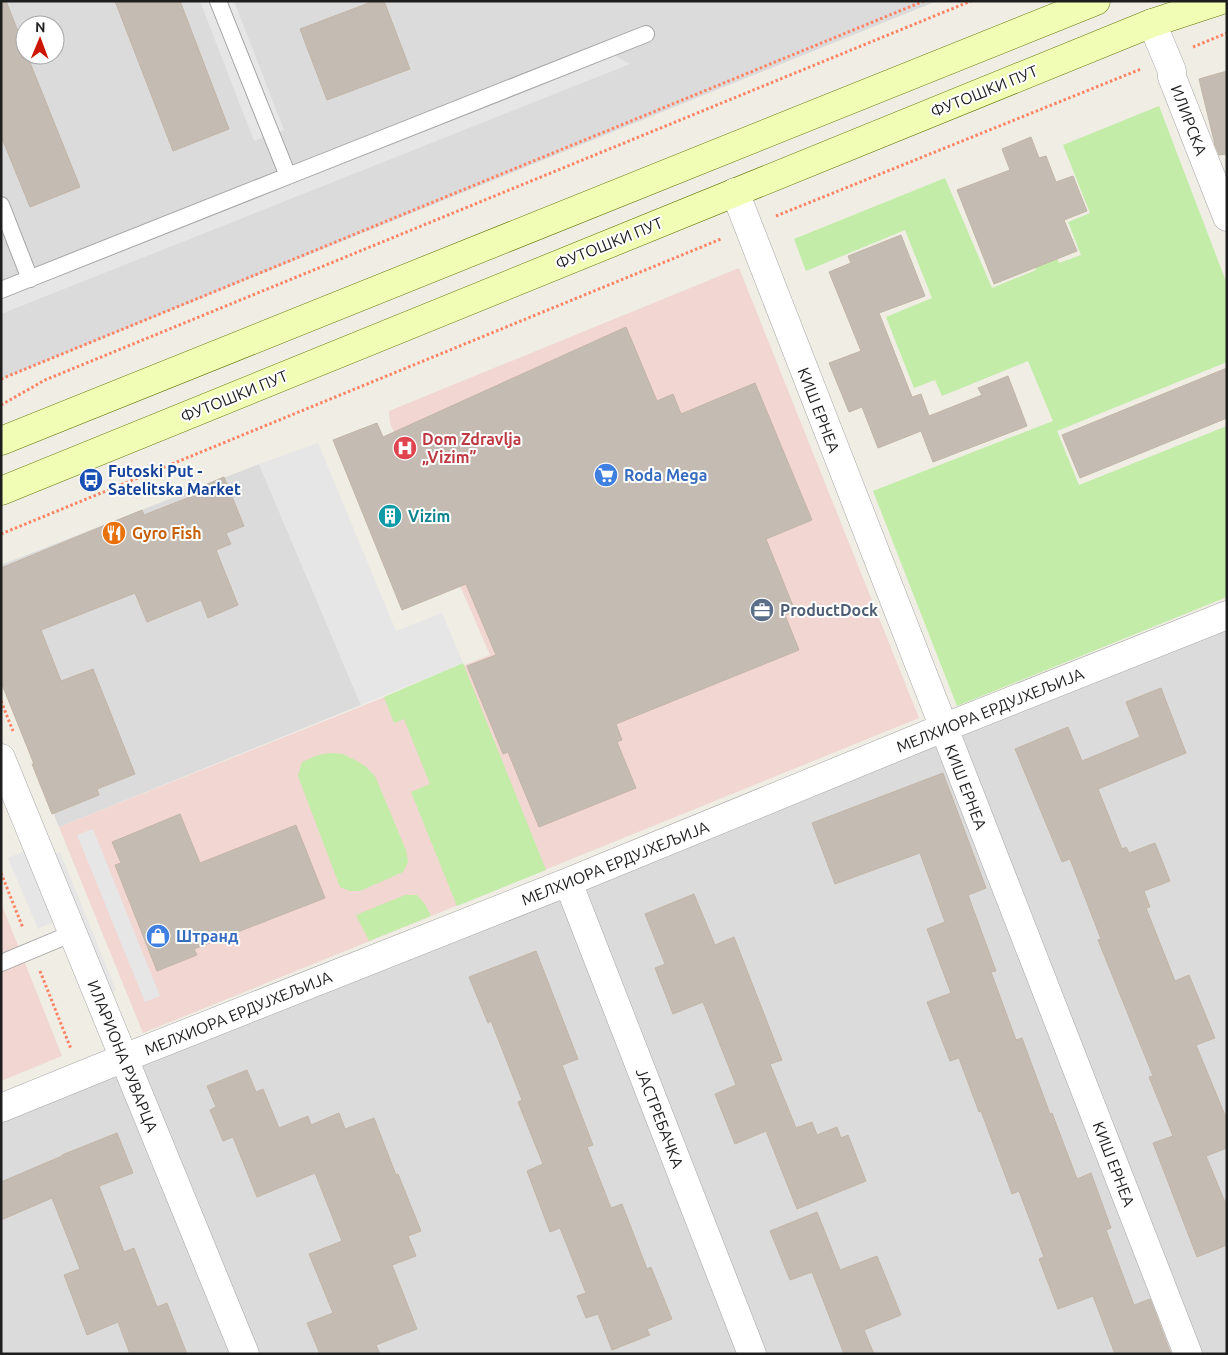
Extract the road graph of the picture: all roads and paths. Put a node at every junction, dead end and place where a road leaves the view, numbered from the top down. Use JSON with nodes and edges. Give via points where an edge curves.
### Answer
{"nodes":[{"id":1,"x":218,"y":1,"type":"edge"},
{"id":2,"x":924,"y":1,"type":"edge"},
{"id":3,"x":972,"y":1,"type":"edge"},
{"id":4,"x":1096,"y":1,"type":"edge"},
{"id":5,"x":1219,"y":1,"type":"edge"},
{"id":6,"x":1152,"y":23,"type":"junction"},
{"id":7,"x":1227,"y":33,"type":"edge"},
{"id":8,"x":646,"y":34,"type":"dead end"},
{"id":9,"x":1167,"y":58,"type":"junction"},
{"id":10,"x":288,"y":176,"type":"junction"},
{"id":11,"x":735,"y":192,"type":"junction"},
{"id":12,"x":1,"y":205,"type":"edge"},
{"id":13,"x":1227,"y":217,"type":"edge"},
{"id":14,"x":748,"y":227,"type":"junction"},
{"id":15,"x":30,"y":278,"type":"junction"},
{"id":16,"x":1,"y":290,"type":"edge"},
{"id":17,"x":1,"y":379,"type":"edge"},
{"id":18,"x":1,"y":405,"type":"edge"},
{"id":19,"x":1,"y":441,"type":"edge"},
{"id":20,"x":1,"y":491,"type":"edge"},
{"id":21,"x":1,"y":534,"type":"edge"},
{"id":22,"x":1227,"y":615,"type":"edge"},
{"id":23,"x":943,"y":728,"type":"junction"},
{"id":24,"x":1,"y":758,"type":"edge"},
{"id":25,"x":568,"y":882,"type":"junction"},
{"id":26,"x":73,"y":933,"type":"junction"},
{"id":27,"x":1,"y":963,"type":"edge"},
{"id":28,"x":124,"y":1058,"type":"junction"},
{"id":29,"x":1,"y":1108,"type":"edge"},
{"id":30,"x":245,"y":1354,"type":"edge"},
{"id":31,"x":752,"y":1354,"type":"edge"},
{"id":32,"x":1188,"y":1354,"type":"edge"}],
"edges":[{"from":1,"to":10,"type":"lane"},
{"from":2,"to":17,"type":"path"},
{"from":3,"to":18,"type":"path","via":[[45,380]]},
{"from":4,"to":19,"type":"main road"},
{"from":5,"to":6,"type":"main road","name":"ФУТОШКИ ПУТ"},
{"from":6,"to":9,"type":"street","name":"ИЛИРСКА"},
{"from":6,"to":11,"type":"main road","name":"ФУТОШКИ ПУТ"},
{"from":7,"to":9,"type":"path"},
{"from":8,"to":10,"type":"lane"},
{"from":9,"to":13,"type":"street","name":"ИЛИРСКА"},
{"from":9,"to":14,"type":"path"},
{"from":10,"to":15,"type":"lane"},
{"from":11,"to":14,"type":"street","name":"КИШ ЕРНЕА"},
{"from":11,"to":20,"type":"main road","name":"ФУТОШКИ ПУТ"},
{"from":12,"to":15,"type":"lane"},
{"from":14,"to":21,"type":"path"},
{"from":14,"to":23,"type":"street","name":"КИШ ЕРНЕА"},
{"from":15,"to":16,"type":"lane"},
{"from":22,"to":23,"type":"street","name":"МЕЛХИОРА ЕРДУЈХЕЉИЈА"},
{"from":23,"to":25,"type":"street","name":"МЕЛХИОРА ЕРДУЈХЕЉИЈА"},
{"from":23,"to":32,"type":"street","name":"КИШ ЕРНЕА"},
{"from":24,"to":26,"type":"street","name":"ИЛАРИОНА РУВАРЦА"},
{"from":25,"to":28,"type":"street","name":"МЕЛХИОРА ЕРДУЈХЕЉИЈА"},
{"from":25,"to":31,"type":"street","name":"ЈАСТРЕБАЧКА"},
{"from":26,"to":27,"type":"lane"},
{"from":26,"to":28,"type":"street","name":"ИЛАРИОНА РУВАРЦА"},
{"from":28,"to":29,"type":"street","name":"МЕЛХИОРА ЕРДУЈХЕЉИЈА"},
{"from":28,"to":30,"type":"street","name":"ИЛАРИОНА РУВАРЦА"}]}
